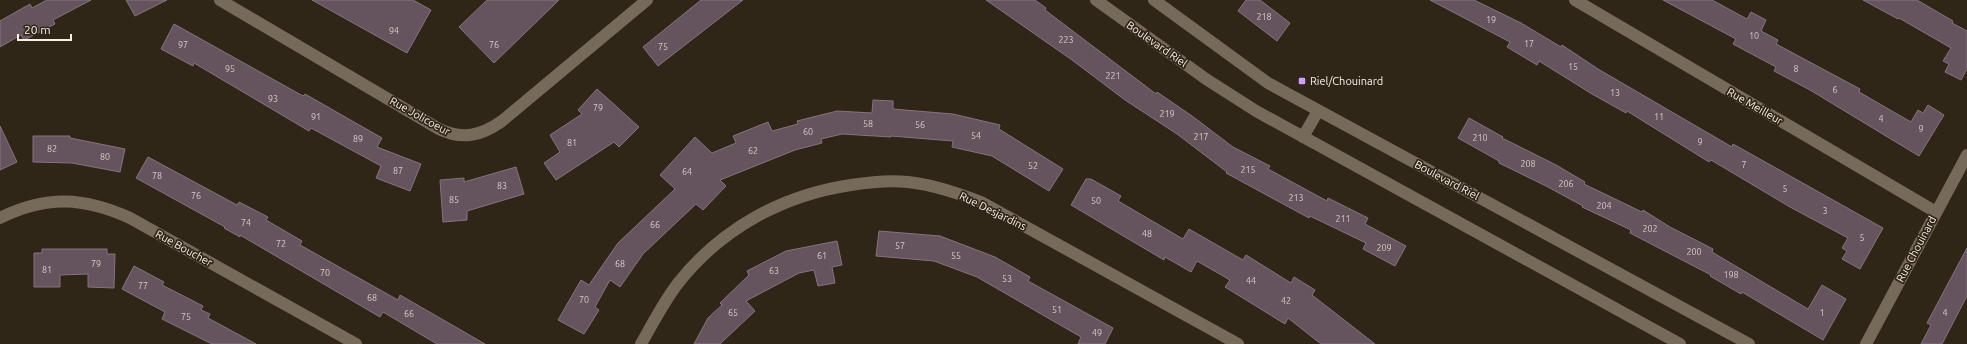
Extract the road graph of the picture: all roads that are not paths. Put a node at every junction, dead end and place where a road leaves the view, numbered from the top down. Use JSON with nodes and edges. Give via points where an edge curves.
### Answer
{"nodes":[{"id":1,"x":220,"y":0,"type":"edge"},
{"id":2,"x":647,"y":0,"type":"edge"},
{"id":3,"x":1096,"y":0,"type":"edge"},
{"id":4,"x":1154,"y":0,"type":"edge"},
{"id":5,"x":1575,"y":0,"type":"edge"},
{"id":6,"x":1318,"y":111,"type":"junction"},
{"id":7,"x":1303,"y":137,"type":"junction"},
{"id":8,"x":1967,"y":155,"type":"edge"},
{"id":9,"x":1936,"y":212,"type":"junction"},
{"id":10,"x":0,"y":218,"type":"edge"},
{"id":11,"x":356,"y":344,"type":"edge"},
{"id":12,"x":641,"y":344,"type":"edge"},
{"id":13,"x":1238,"y":344,"type":"edge"},
{"id":14,"x":1680,"y":344,"type":"edge"},
{"id":15,"x":1750,"y":344,"type":"edge"},
{"id":16,"x":1866,"y":344,"type":"edge"}],
"edges":[{"from":1,"to":2,"type":"street","name":"Rue Jolicoeur","via":[[439,129],[462,136],[483,132],[502,121]]},
{"from":3,"to":7,"type":"street","name":"Boulevard Riel","via":[[1206,79]]},
{"from":4,"to":6,"type":"street","name":"Boulevard Riel","via":[[1268,83]]},
{"from":5,"to":9,"type":"street","name":"Rue Meilleur"},
{"from":6,"to":7,"type":"street"},
{"from":6,"to":15,"type":"street","name":"Boulevard Riel"},
{"from":7,"to":14,"type":"street","name":"Boulevard Riel"},
{"from":8,"to":9,"type":"street","name":"Rue Chouinard"},
{"from":9,"to":16,"type":"street","name":"Rue Chouinard"},
{"from":10,"to":11,"type":"street","name":"Rue Boucher","via":[[23,207],[42,202],[77,202],[112,209]]},
{"from":12,"to":13,"type":"street","name":"Rue Desjardins","via":[[679,282],[703,257],[739,227],[760,214],[811,192],[882,182],[932,186],[981,202]]}]}
